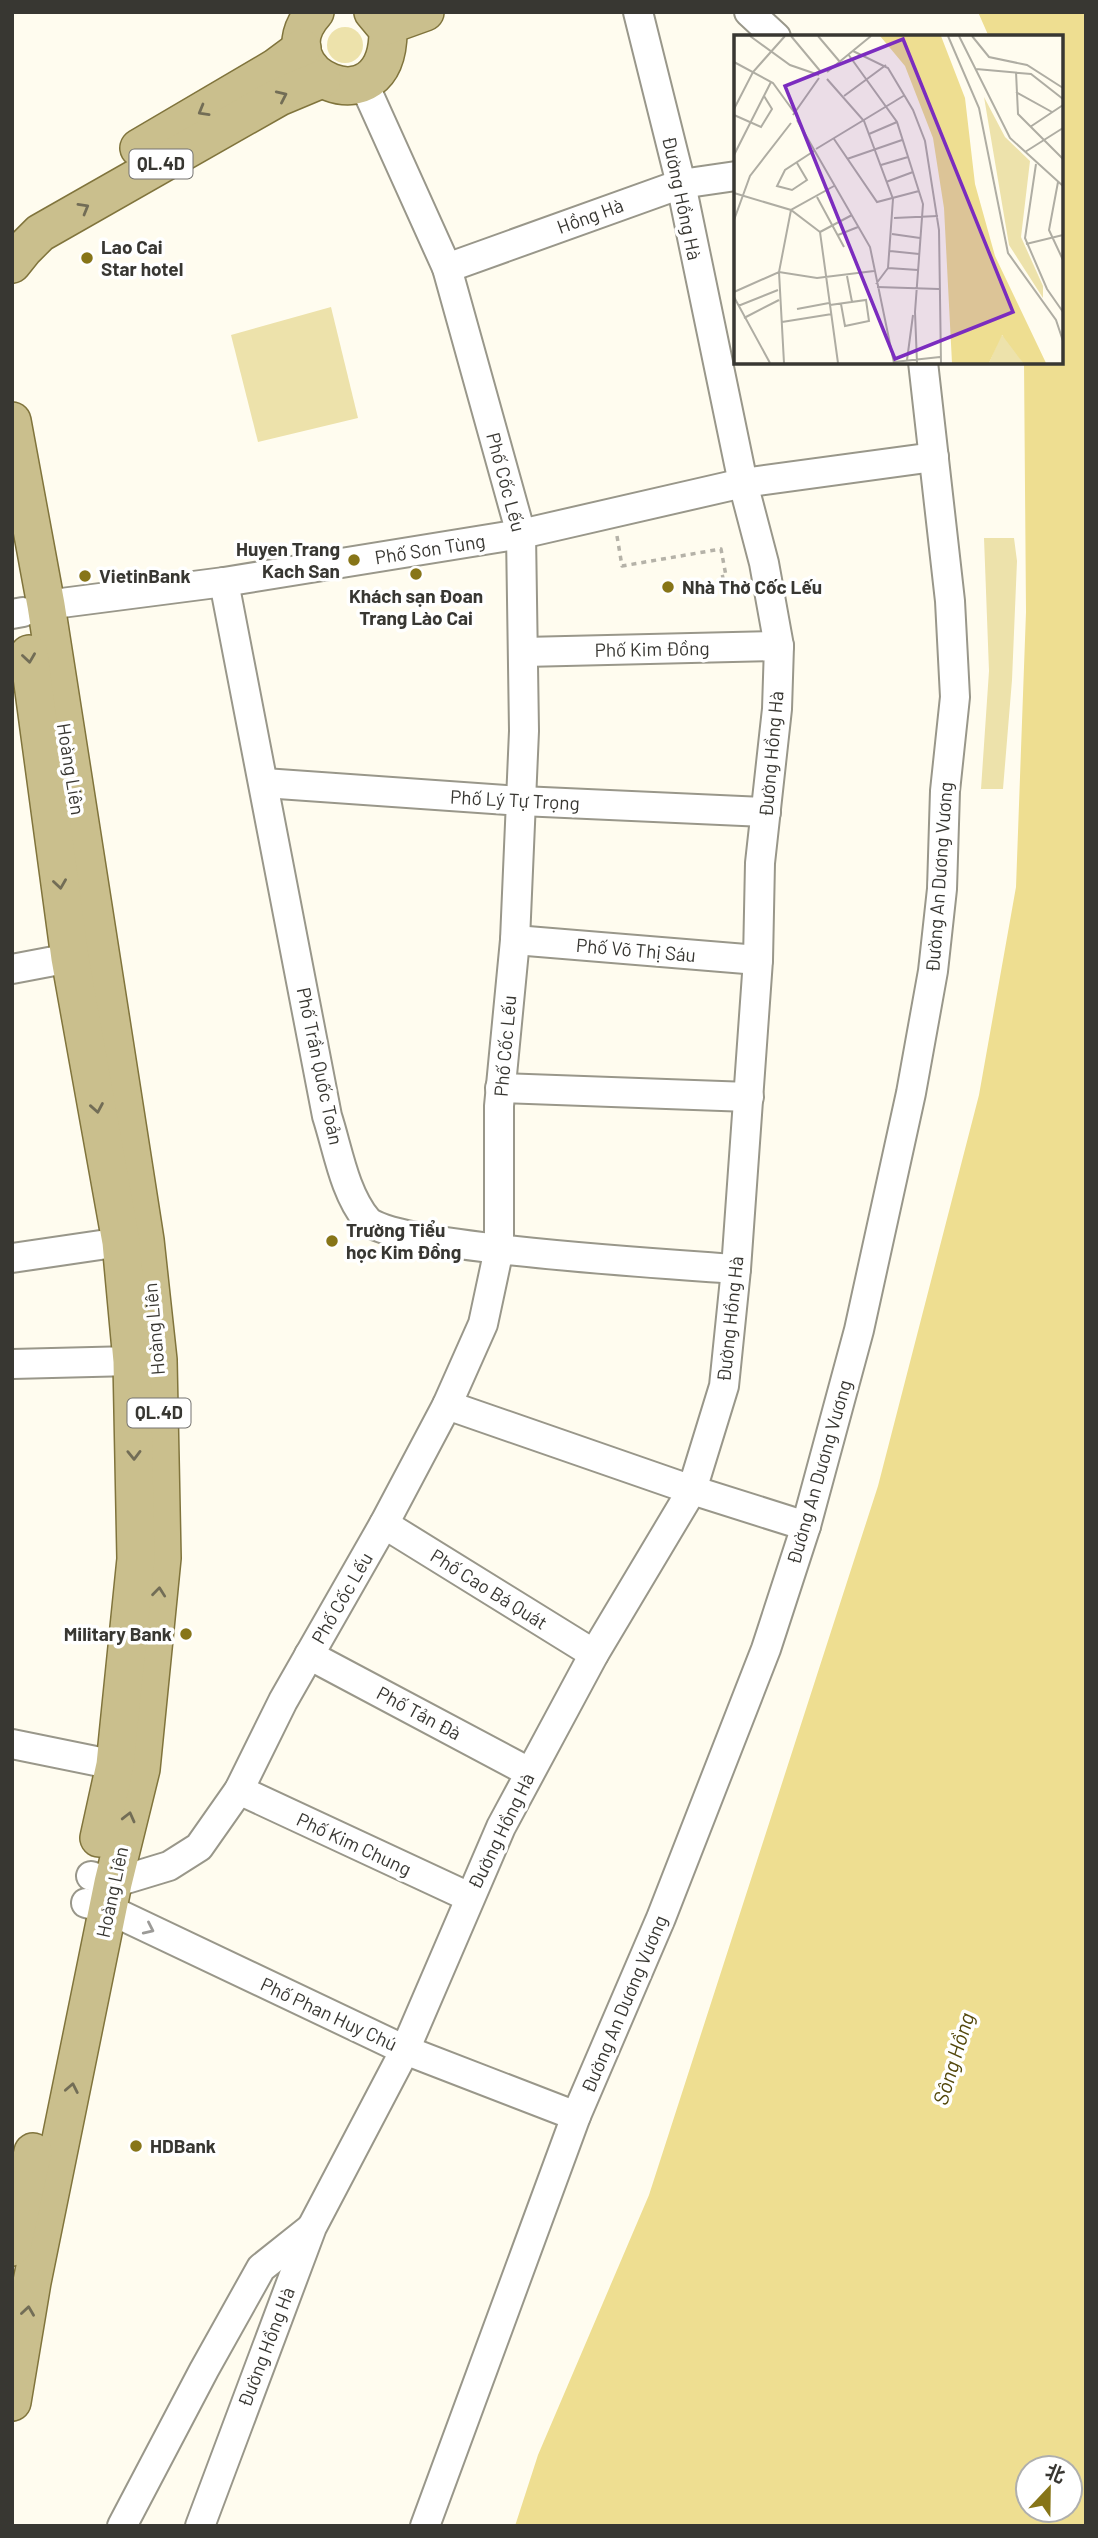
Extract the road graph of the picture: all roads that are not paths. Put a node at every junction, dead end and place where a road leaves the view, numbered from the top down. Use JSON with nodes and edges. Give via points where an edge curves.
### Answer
{"nodes":[{"id":1,"x":425,"y":12,"type":"edge"},
{"id":2,"x":638,"y":12,"type":"edge"},
{"id":3,"x":749,"y":12,"type":"edge"},
{"id":4,"x":380,"y":19,"type":"edge"},
{"id":5,"x":308,"y":23,"type":"edge"},
{"id":6,"x":774,"y":35,"type":"edge"},
{"id":7,"x":322,"y":79,"type":"junction"},
{"id":8,"x":363,"y":82,"type":"junction"},
{"id":9,"x":734,"y":176,"type":"edge"},
{"id":10,"x":681,"y":184,"type":"junction"},
{"id":11,"x":12,"y":223,"type":"edge"},
{"id":12,"x":12,"y":264,"type":"edge"},
{"id":13,"x":447,"y":268,"type":"junction"},
{"id":14,"x":923,"y":364,"type":"edge"},
{"id":15,"x":12,"y":421,"type":"edge"},
{"id":16,"x":934,"y":457,"type":"junction"},
{"id":17,"x":743,"y":483,"type":"junction"},
{"id":18,"x":521,"y":534,"type":"junction"},
{"id":19,"x":12,"y":542,"type":"edge"},
{"id":20,"x":223,"y":582,"type":"junction"},
{"id":21,"x":27,"y":610,"type":"edge"},
{"id":22,"x":779,"y":646,"type":"junction"},
{"id":23,"x":524,"y":652,"type":"junction"},
{"id":24,"x":264,"y":783,"type":"junction"},
{"id":25,"x":521,"y":801,"type":"junction"},
{"id":26,"x":766,"y":812,"type":"junction"},
{"id":27,"x":515,"y":940,"type":"junction"},
{"id":28,"x":85,"y":955,"type":"junction"},
{"id":29,"x":758,"y":960,"type":"junction"},
{"id":30,"x":12,"y":969,"type":"edge"},
{"id":31,"x":500,"y":1088,"type":"junction"},
{"id":32,"x":749,"y":1097,"type":"junction"},
{"id":33,"x":133,"y":1241,"type":"junction"},
{"id":34,"x":499,"y":1249,"type":"junction"},
{"id":35,"x":12,"y":1258,"type":"edge"},
{"id":36,"x":736,"y":1269,"type":"junction"},
{"id":37,"x":132,"y":1362,"type":"junction"},
{"id":38,"x":12,"y":1364,"type":"edge"},
{"id":39,"x":447,"y":1405,"type":"junction"},
{"id":40,"x":692,"y":1490,"type":"junction"},
{"id":41,"x":384,"y":1524,"type":"junction"},
{"id":42,"x":806,"y":1526,"type":"junction"},
{"id":43,"x":594,"y":1654,"type":"junction"},
{"id":44,"x":309,"y":1655,"type":"junction"},
{"id":45,"x":12,"y":1744,"type":"edge"},
{"id":46,"x":128,"y":1767,"type":"junction"},
{"id":47,"x":529,"y":1772,"type":"junction"},
{"id":48,"x":239,"y":1790,"type":"junction"},
{"id":49,"x":99,"y":1893,"type":"junction"},
{"id":50,"x":469,"y":1897,"type":"junction"},
{"id":51,"x":405,"y":2050,"type":"junction"},
{"id":52,"x":576,"y":2116,"type":"junction"},
{"id":53,"x":312,"y":2227,"type":"junction"},
{"id":54,"x":12,"y":2247,"type":"edge"},
{"id":55,"x":16,"y":2361,"type":"edge"},
{"id":56,"x":12,"y":2402,"type":"edge"},
{"id":57,"x":122,"y":2526,"type":"edge"},
{"id":58,"x":200,"y":2526,"type":"edge"},
{"id":59,"x":425,"y":2526,"type":"edge"}],
"edges":[{"from":1,"to":4,"type":"main road"},
{"from":2,"to":10,"type":"street","name":"Đường Hồng Hà"},
{"from":3,"to":6,"type":"street"},
{"from":4,"to":8,"type":"main road","via":[[388,30],[386,55],[378,71]]},
{"from":5,"to":7,"type":"main road","via":[[312,71]]},
{"from":5,"to":11,"type":"main road","number":"QL.4D","one_way":true,"via":[[275,68]]},
{"from":7,"to":8,"type":"main road","via":[[335,85]]},
{"from":12,"to":7,"type":"main road","number":"QL.4D","one_way":true,"via":[[40,233],[279,97]]},
{"from":8,"to":13,"type":"street","name":"Phố Cốc Lếu"},
{"from":9,"to":10,"type":"street","name":"Hồng Hà"},
{"from":10,"to":13,"type":"street","name":"Hồng Hà"},
{"from":10,"to":17,"type":"street","name":"Đường Hồng Hà"},
{"from":13,"to":18,"type":"street","name":"Phố Cốc Lếu"},
{"from":14,"to":16,"type":"street","name":"Đường An Dương Vương"},
{"from":15,"to":21,"type":"main road","name":"Hoàng Liên","number":"QL.4D"},
{"from":16,"to":17,"type":"street","name":"Phố Sơn Tùng"},
{"from":16,"to":42,"type":"street","name":"Đường An Dương Vương","via":[[955,697],[933,971],[859,1330]]},
{"from":17,"to":18,"type":"street","name":"Phố Sơn Tùng"},
{"from":17,"to":22,"type":"street","name":"Đường Hồng Hà"},
{"from":18,"to":20,"type":"street","name":"Phố Sơn Tùng"},
{"from":18,"to":23,"type":"street","name":"Phố Cốc Lếu"},
{"from":19,"to":21,"type":"main road","name":"Hoàng Liên","number":"QL.4D"},
{"from":20,"to":21,"type":"street","name":"Phố Sơn Tùng"},
{"from":20,"to":24,"type":"street","name":"Phố Trần Quốc Toản"},
{"from":21,"to":28,"type":"main road","name":"Hoàng Liên","number":"QL.4D"},
{"from":22,"to":23,"type":"street","name":"Phố Kim Đồng"},
{"from":22,"to":26,"type":"street","name":"Đường Hồng Hà"},
{"from":23,"to":25,"type":"street","name":"Phố Cốc Lếu"},
{"from":24,"to":25,"type":"street","name":"Phố Lý Tự Trọng"},
{"from":24,"to":34,"type":"street","name":"Phố Trần Quốc Toản","via":[[327,1116],[350,1191],[369,1222],[383,1230]]},
{"from":25,"to":26,"type":"street","name":"Phố Lý Tự Trọng"},
{"from":25,"to":27,"type":"street","name":"Phố Cốc Lếu"},
{"from":26,"to":29,"type":"street","name":"Đường Hồng Hà"},
{"from":27,"to":29,"type":"street","name":"Phố Võ Thị Sáu"},
{"from":27,"to":31,"type":"street","name":"Phố Cốc Lếu"},
{"from":28,"to":30,"type":"street"},
{"from":28,"to":33,"type":"main road","name":"Hoàng Liên","number":"QL.4D"},
{"from":29,"to":32,"type":"street","name":"Đường Hồng Hà"},
{"from":31,"to":32,"type":"street"},
{"from":31,"to":34,"type":"street","name":"Phố Cốc Lếu"},
{"from":32,"to":36,"type":"street","name":"Đường Hồng Hà"},
{"from":33,"to":35,"type":"street"},
{"from":33,"to":37,"type":"main road","name":"Hoàng Liên","number":"QL.4D"},
{"from":46,"to":33,"type":"main road","name":"Hoàng Liên","number":"QL.4D","one_way":true,"via":[[162,1558],[158,1360]]},
{"from":34,"to":36,"type":"street","name":"Phố Trần Quốc Toản"},
{"from":34,"to":39,"type":"street","name":"Phố Cốc Lếu","via":[[482,1324]]},
{"from":36,"to":40,"type":"street","name":"Đường Hồng Hà","via":[[723,1386]]},
{"from":37,"to":38,"type":"street"},
{"from":37,"to":46,"type":"main road","name":"Hoàng Liên","number":"QL.4D","one_way":true,"via":[[135,1559]]},
{"from":39,"to":40,"type":"street"},
{"from":39,"to":41,"type":"street","name":"Phố Cốc Lếu"},
{"from":40,"to":42,"type":"street"},
{"from":40,"to":43,"type":"street","name":"Đường Hồng Hà"},
{"from":41,"to":43,"type":"street","name":"Phố Cao Bá Quát"},
{"from":41,"to":44,"type":"street","name":"Phố Cốc Lếu"},
{"from":42,"to":52,"type":"street","name":"Đường An Dương Vương","via":[[766,1649],[661,1918]]},
{"from":43,"to":47,"type":"street","name":"Đường Hồng Hà"},
{"from":44,"to":47,"type":"street","name":"Phố Tản Đà"},
{"from":44,"to":48,"type":"street","name":"Phố Cốc Lếu"},
{"from":45,"to":46,"type":"street"},
{"from":46,"to":49,"type":"main road","name":"Hoàng Liên","number":"QL.4D"},
{"from":47,"to":50,"type":"street","name":"Đường Hồng Hà"},
{"from":48,"to":49,"type":"street","name":"Phố Cốc Lếu","via":[[199,1847],[169,1866]]},
{"from":48,"to":50,"type":"street","name":"Phố Kim Chung"},
{"from":49,"to":51,"type":"street","name":"Phố Phan Huy Chú","one_way":true},
{"from":49,"to":54,"type":"main road","name":"Hoàng Liên","number":"QL.4D"},
{"from":55,"to":49,"type":"main road","name":"Hoàng Liên","number":"QL.4D","one_way":true},
{"from":50,"to":51,"type":"street","name":"Đường Hồng Hà"},
{"from":51,"to":52,"type":"street","name":"Phố Phan Huy Chú"},
{"from":51,"to":53,"type":"street","name":"Đường Hồng Hà"},
{"from":52,"to":59,"type":"street","name":"Đường An Dương Vương"},
{"from":53,"to":57,"type":"street","via":[[261,2268]]},
{"from":53,"to":58,"type":"street","name":"Đường Hồng Hà"},
{"from":55,"to":56,"type":"main road","name":"Hoàng Liên","number":"QL.4D"}]}
